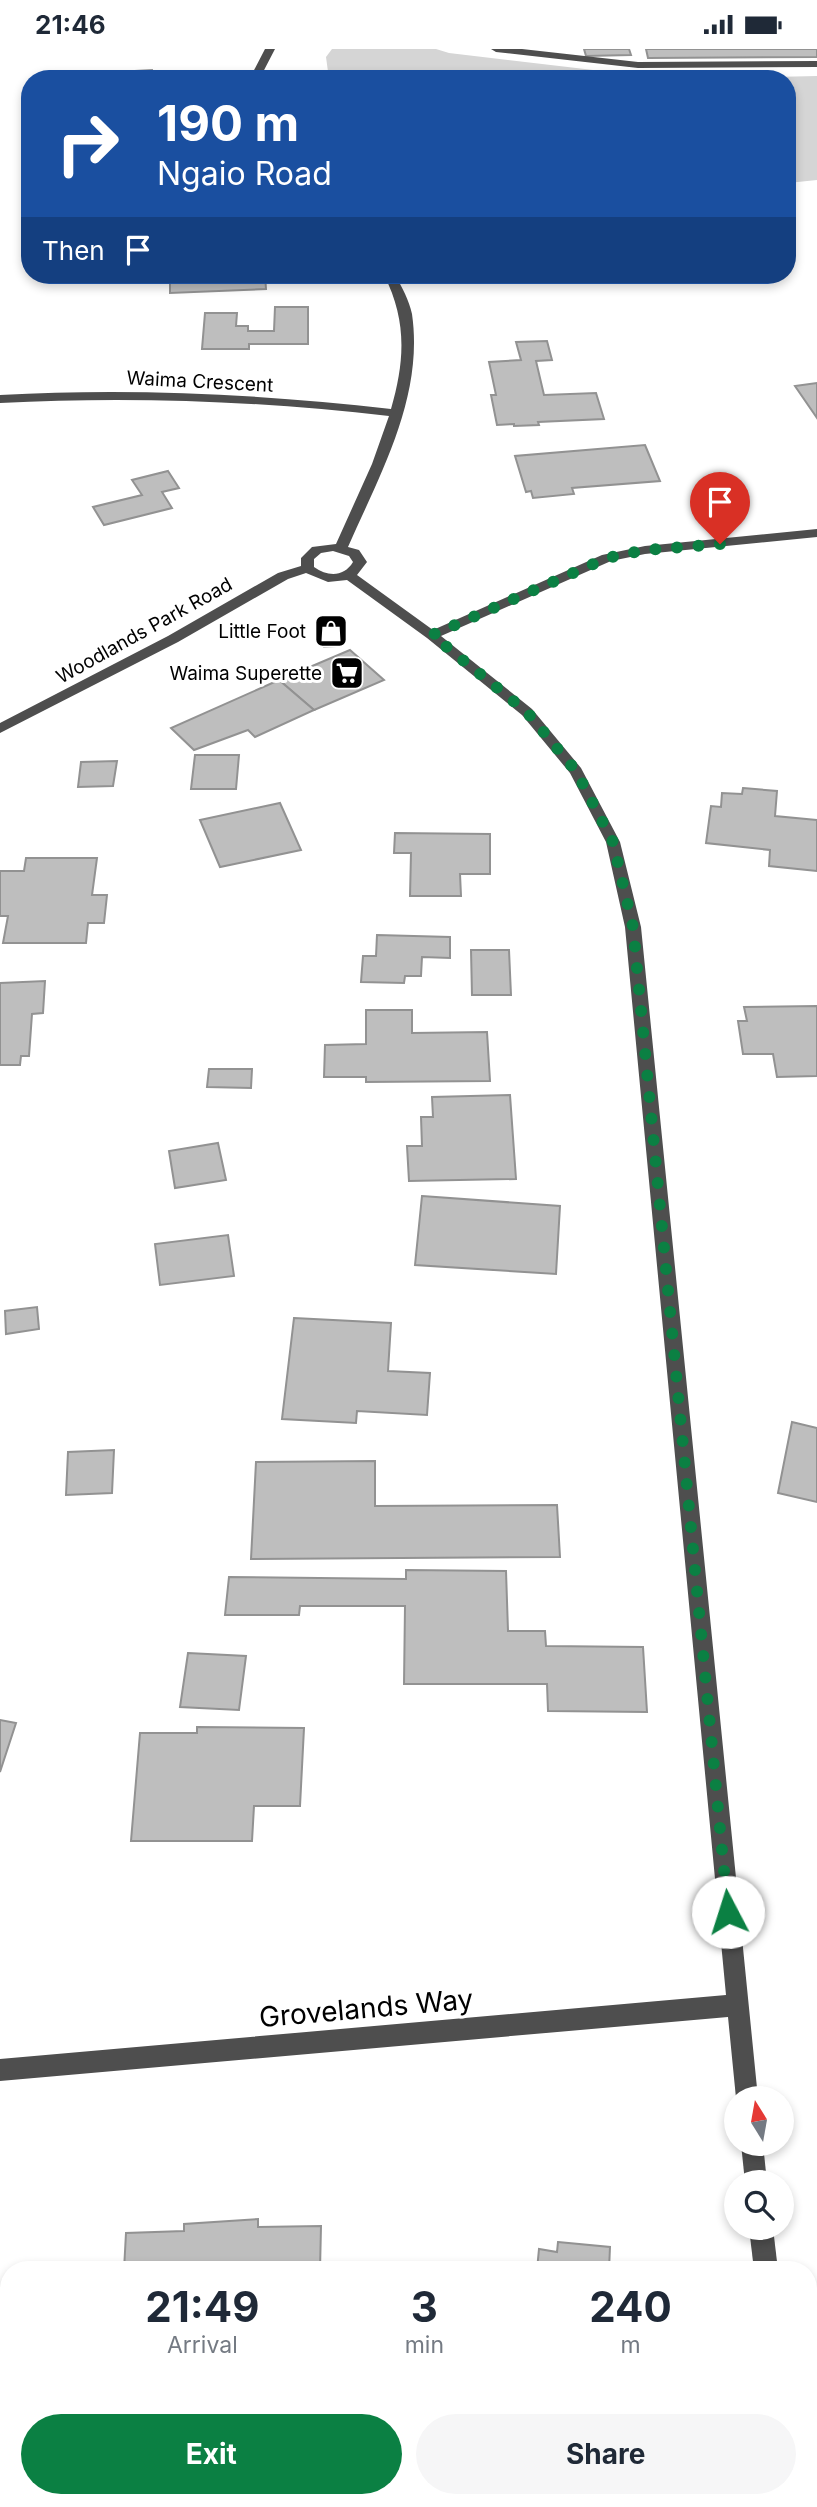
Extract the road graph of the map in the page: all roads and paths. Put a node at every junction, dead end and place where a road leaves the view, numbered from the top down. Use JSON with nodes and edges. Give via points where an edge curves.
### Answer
{"nodes":[{"id":1,"x":270,"y":49,"type":"edge"},
{"id":2,"x":496,"y":49,"type":"edge"},
{"id":3,"x":817,"y":64,"type":"edge"},
{"id":4,"x":259,"y":70,"type":"edge"},
{"id":5,"x":394,"y":284,"type":"edge"},
{"id":6,"x":0,"y":399,"type":"edge"},
{"id":7,"x":398,"y":413,"type":"junction"},
{"id":8,"x":817,"y":533,"type":"edge"},
{"id":9,"x":341,"y":548,"type":"junction"},
{"id":10,"x":308,"y":568,"type":"junction"},
{"id":11,"x":349,"y":575,"type":"junction"},
{"id":12,"x":432,"y":635,"type":"junction"},
{"id":13,"x":0,"y":729,"type":"edge"},
{"id":14,"x":737,"y":2005,"type":"junction"},
{"id":15,"x":0,"y":2070,"type":"edge"},
{"id":16,"x":746,"y":2086,"type":"edge"},
{"id":17,"x":762,"y":2240,"type":"edge"},
{"id":18,"x":765,"y":2261,"type":"edge"}],
"edges":[{"from":1,"to":4,"type":"street"},
{"from":2,"to":3,"type":"street","via":[[638,65]]},
{"from":5,"to":7,"type":"street","via":[[406,313],[408,363]]},
{"from":6,"to":7,"type":"street","name":"Waima Crescent","via":[[179,394]]},
{"from":7,"to":9,"type":"street"},
{"from":8,"to":12,"type":"street","via":[[607,558]]},
{"from":9,"to":10,"type":"street","via":[[317,550],[307,558]]},
{"from":9,"to":11,"type":"street","via":[[354,553],[360,562]]},
{"from":10,"to":11,"type":"street","via":[[325,577]]},
{"from":10,"to":13,"type":"street","name":"Woodlands Park Road","via":[[283,576]]},
{"from":11,"to":12,"type":"street"},
{"from":12,"to":14,"type":"street","via":[[527,712],[576,771],[613,842],[633,927]]},
{"from":14,"to":15,"type":"street","name":"Grovelands Way"},
{"from":14,"to":16,"type":"street"},
{"from":17,"to":18,"type":"street"}]}
